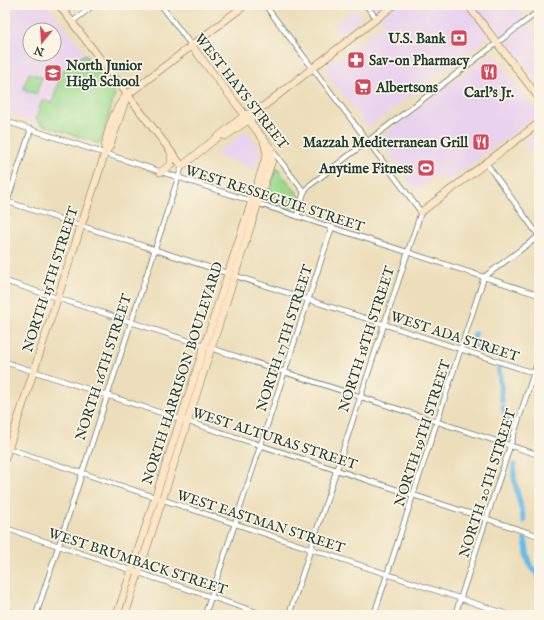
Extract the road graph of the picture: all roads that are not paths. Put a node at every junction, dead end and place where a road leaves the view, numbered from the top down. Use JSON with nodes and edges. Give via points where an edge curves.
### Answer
{"nodes":[{"id":1,"x":59,"y":5,"type":"edge"},
{"id":2,"x":94,"y":5,"type":"edge"},
{"id":3,"x":161,"y":5,"type":"edge"},
{"id":4,"x":245,"y":5,"type":"edge"},
{"id":5,"x":265,"y":5,"type":"edge"},
{"id":6,"x":366,"y":5,"type":"edge"},
{"id":7,"x":394,"y":5,"type":"edge"},
{"id":8,"x":468,"y":5,"type":"edge"},
{"id":9,"x":539,"y":11,"type":"edge"},
{"id":10,"x":376,"y":18,"type":"junction"},
{"id":11,"x":72,"y":22,"type":"junction"},
{"id":12,"x":497,"y":43,"type":"junction"},
{"id":13,"x":191,"y":44,"type":"junction"},
{"id":14,"x":312,"y":68,"type":"junction"},
{"id":15,"x":126,"y":94,"type":"junction"},
{"id":16,"x":539,"y":98,"type":"edge"},
{"id":17,"x":247,"y":118,"type":"junction"},
{"id":18,"x":5,"y":121,"type":"edge"},
{"id":19,"x":539,"y":123,"type":"edge"},
{"id":20,"x":31,"y":129,"type":"junction"},
{"id":21,"x":263,"y":138,"type":"junction"},
{"id":22,"x":367,"y":141,"type":"junction"},
{"id":23,"x":271,"y":149,"type":"junction"},
{"id":24,"x":171,"y":153,"type":"junction"},
{"id":25,"x":105,"y":154,"type":"junction"},
{"id":26,"x":486,"y":163,"type":"junction"},
{"id":27,"x":182,"y":166,"type":"junction"},
{"id":28,"x":160,"y":172,"type":"junction"},
{"id":29,"x":179,"y":178,"type":"junction"},
{"id":30,"x":304,"y":192,"type":"junction"},
{"id":31,"x":6,"y":201,"type":"edge"},
{"id":32,"x":255,"y":203,"type":"junction"},
{"id":33,"x":5,"y":208,"type":"edge"},
{"id":34,"x":421,"y":212,"type":"junction"},
{"id":35,"x":297,"y":216,"type":"junction"},
{"id":36,"x":81,"y":226,"type":"junction"},
{"id":37,"x":332,"y":227,"type":"junction"},
{"id":38,"x":539,"y":236,"type":"edge"},
{"id":39,"x":156,"y":250,"type":"junction"},
{"id":40,"x":408,"y":252,"type":"junction"},
{"id":41,"x":232,"y":275,"type":"junction"},
{"id":42,"x":484,"y":277,"type":"junction"},
{"id":43,"x":5,"y":281,"type":"edge"},
{"id":44,"x":539,"y":295,"type":"edge"},
{"id":45,"x":58,"y":298,"type":"junction"},
{"id":46,"x":308,"y":299,"type":"junction"},
{"id":47,"x":132,"y":322,"type":"junction"},
{"id":48,"x":384,"y":324,"type":"junction"},
{"id":49,"x":208,"y":347,"type":"junction"},
{"id":50,"x":460,"y":349,"type":"junction"},
{"id":51,"x":539,"y":357,"type":"edge"},
{"id":52,"x":5,"y":362,"type":"edge"},
{"id":53,"x":34,"y":371,"type":"junction"},
{"id":54,"x":284,"y":372,"type":"junction"},
{"id":55,"x":534,"y":373,"type":"junction"},
{"id":56,"x":108,"y":395,"type":"junction"},
{"id":57,"x":360,"y":397,"type":"junction"},
{"id":58,"x":184,"y":420,"type":"junction"},
{"id":59,"x":437,"y":422,"type":"junction"},
{"id":60,"x":261,"y":445,"type":"junction"},
{"id":61,"x":510,"y":446,"type":"junction"},
{"id":62,"x":7,"y":448,"type":"edge"},
{"id":63,"x":539,"y":455,"type":"edge"},
{"id":64,"x":5,"y":459,"type":"edge"},
{"id":65,"x":337,"y":470,"type":"junction"},
{"id":66,"x":82,"y":474,"type":"junction"},
{"id":67,"x":413,"y":495,"type":"junction"},
{"id":68,"x":159,"y":499,"type":"junction"},
{"id":69,"x":486,"y":519,"type":"junction"},
{"id":70,"x":235,"y":524,"type":"junction"},
{"id":71,"x":5,"y":528,"type":"edge"},
{"id":72,"x":539,"y":536,"type":"edge"},
{"id":73,"x":59,"y":546,"type":"junction"},
{"id":74,"x":311,"y":549,"type":"junction"},
{"id":75,"x":135,"y":572,"type":"junction"},
{"id":76,"x":387,"y":574,"type":"junction"},
{"id":77,"x":211,"y":597,"type":"junction"},
{"id":78,"x":461,"y":599,"type":"junction"},
{"id":79,"x":539,"y":604,"type":"edge"},
{"id":80,"x":5,"y":610,"type":"edge"},
{"id":81,"x":20,"y":615,"type":"edge"},
{"id":82,"x":36,"y":615,"type":"edge"},
{"id":83,"x":117,"y":615,"type":"edge"},
{"id":84,"x":125,"y":615,"type":"edge"},
{"id":85,"x":205,"y":615,"type":"edge"},
{"id":86,"x":265,"y":615,"type":"edge"},
{"id":87,"x":289,"y":615,"type":"edge"},
{"id":88,"x":374,"y":615,"type":"edge"},
{"id":89,"x":455,"y":615,"type":"edge"},
{"id":90,"x":510,"y":615,"type":"edge"},
{"id":91,"x":535,"y":615,"type":"edge"}],
"edges":[{"from":1,"to":11,"type":"street"},
{"from":2,"to":11,"type":"street"},
{"from":3,"to":13,"type":"street","name":"WEST HAYS STREET"},
{"from":4,"to":13,"type":"street"},
{"from":5,"to":14,"type":"street"},
{"from":6,"to":10,"type":"street"},
{"from":7,"to":10,"type":"street"},
{"from":8,"to":12,"type":"street"},
{"from":9,"to":12,"type":"street"},
{"from":10,"to":14,"type":"street"},
{"from":11,"to":15,"type":"street"},
{"from":12,"to":16,"type":"street"},
{"from":12,"to":22,"type":"street"},
{"from":13,"to":15,"type":"street"},
{"from":13,"to":17,"type":"street","name":"WEST HAYS STREET"},
{"from":14,"to":17,"type":"street"},
{"from":14,"to":22,"type":"street"},
{"from":15,"to":24,"type":"street"},
{"from":15,"to":25,"type":"street","name":"NORTH 15TH STREET","via":[[110,146]]},
{"from":17,"to":21,"type":"street","name":"WEST HAYS STREET"},
{"from":17,"to":27,"type":"street"},
{"from":18,"to":20,"type":"street","name":"WEST RESSEGUIE STREET"},
{"from":19,"to":26,"type":"street"},
{"from":20,"to":25,"type":"street","name":"WEST RESSEGUIE STREET"},
{"from":20,"to":31,"type":"street"},
{"from":21,"to":23,"type":"street","name":"WEST HAYS STREET"},
{"from":21,"to":32,"type":"street","name":"NORTH HARRISON BOULEVARD","via":[[267,154]]},
{"from":22,"to":30,"type":"street"},
{"from":22,"to":34,"type":"street"},
{"from":23,"to":30,"type":"street","name":"WEST HAYS STREET"},
{"from":23,"to":32,"type":"street","name":"NORTH HARRISON BOULEVARD","via":[[272,165]]},
{"from":24,"to":27,"type":"street"},
{"from":24,"to":28,"type":"street","via":[[171,165]]},
{"from":25,"to":28,"type":"street","name":"WEST RESSEGUIE STREET"},
{"from":25,"to":36,"type":"street","name":"NORTH 15TH STREET"},
{"from":26,"to":34,"type":"street"},
{"from":26,"to":38,"type":"street"},
{"from":27,"to":29,"type":"street","name":"NORTH 16TH STREET"},
{"from":28,"to":29,"type":"street","name":"WEST RESSEGUIE STREET"},
{"from":29,"to":32,"type":"street","name":"WEST RESSEGUIE STREET"},
{"from":29,"to":39,"type":"street","name":"NORTH 16TH STREET"},
{"from":30,"to":35,"type":"street"},
{"from":31,"to":33,"type":"street"},
{"from":31,"to":36,"type":"street","name":"WEST ADA STREET"},
{"from":32,"to":35,"type":"street","name":"WEST RESSEGUIE STREET"},
{"from":32,"to":41,"type":"street","name":"NORTH HARRISON BOULEVARD"},
{"from":34,"to":40,"type":"street","name":"NORTH 18TH STREET"},
{"from":35,"to":37,"type":"street","name":"WEST RESSEGUIE STREET"},
{"from":36,"to":39,"type":"street","name":"WEST ADA STREET"},
{"from":36,"to":45,"type":"street","name":"NORTH 15TH STREET"},
{"from":37,"to":40,"type":"street","name":"WEST RESSEGUIE STREET"},
{"from":37,"to":46,"type":"street","name":"NORTH 17TH STREET"},
{"from":38,"to":42,"type":"street"},
{"from":39,"to":41,"type":"street","name":"WEST ADA STREET"},
{"from":39,"to":47,"type":"street","name":"NORTH 16TH STREET"},
{"from":40,"to":42,"type":"street","name":"WEST RESSEGUIE STREET"},
{"from":40,"to":48,"type":"street","name":"NORTH 18TH STREET"},
{"from":41,"to":46,"type":"street","name":"WEST ADA STREET"},
{"from":41,"to":49,"type":"street","name":"NORTH HARRISON BOULEVARD"},
{"from":42,"to":44,"type":"street","name":"WEST RESSEGUIE STREET"},
{"from":42,"to":50,"type":"street","name":"NORTH 19TH STREET"},
{"from":43,"to":45,"type":"street"},
{"from":45,"to":47,"type":"street"},
{"from":45,"to":53,"type":"street","name":"NORTH 15TH STREET"},
{"from":46,"to":48,"type":"street","name":"WEST ADA STREET"},
{"from":46,"to":54,"type":"street","name":"NORTH 17TH STREET"},
{"from":47,"to":49,"type":"street"},
{"from":47,"to":56,"type":"street","name":"NORTH 16TH STREET"},
{"from":48,"to":50,"type":"street","name":"WEST ADA STREET"},
{"from":48,"to":57,"type":"street","name":"NORTH 18TH STREET"},
{"from":49,"to":54,"type":"street"},
{"from":49,"to":58,"type":"street","name":"NORTH HARRISON BOULEVARD"},
{"from":50,"to":55,"type":"street","name":"WEST ADA STREET"},
{"from":50,"to":59,"type":"street","name":"NORTH 19TH STREET"},
{"from":51,"to":55,"type":"street","name":"NORTH 20TH STREET"},
{"from":52,"to":53,"type":"street","name":"WEST ALTURAS STREET"},
{"from":53,"to":56,"type":"street","name":"WEST ALTURAS STREET"},
{"from":53,"to":62,"type":"street","name":"NORTH 15TH STREET"},
{"from":54,"to":57,"type":"street"},
{"from":54,"to":60,"type":"street","name":"NORTH 17TH STREET"},
{"from":55,"to":61,"type":"street","name":"NORTH 20TH STREET"},
{"from":56,"to":58,"type":"street","name":"WEST ALTURAS STREET"},
{"from":56,"to":66,"type":"street","name":"NORTH 16TH STREET"},
{"from":57,"to":59,"type":"street"},
{"from":57,"to":65,"type":"street","name":"NORTH 18TH STREET"},
{"from":58,"to":60,"type":"street","name":"WEST ALTURAS STREET"},
{"from":58,"to":68,"type":"street","name":"NORTH HARRISON BOULEVARD"},
{"from":59,"to":61,"type":"street"},
{"from":59,"to":67,"type":"street","name":"NORTH 19TH STREET"},
{"from":60,"to":65,"type":"street","name":"WEST ALTURAS STREET"},
{"from":60,"to":70,"type":"street","name":"NORTH 17TH STREET"},
{"from":61,"to":63,"type":"street"},
{"from":61,"to":69,"type":"street","name":"NORTH 20TH STREET"},
{"from":62,"to":64,"type":"street","name":"NORTH 15TH STREET"},
{"from":62,"to":66,"type":"street","name":"WEST EASTMAN STREET"},
{"from":65,"to":67,"type":"street","name":"WEST ALTURAS STREET"},
{"from":65,"to":74,"type":"street","name":"NORTH 18TH STREET"},
{"from":66,"to":68,"type":"street","name":"WEST EASTMAN STREET"},
{"from":66,"to":73,"type":"street","name":"NORTH 16TH STREET"},
{"from":67,"to":69,"type":"street","name":"WEST ALTURAS STREET"},
{"from":67,"to":76,"type":"street","name":"NORTH 19TH STREET"},
{"from":68,"to":70,"type":"street","name":"WEST EASTMAN STREET"},
{"from":68,"to":75,"type":"street","name":"NORTH HARRISON BOULEVARD"},
{"from":69,"to":72,"type":"street","name":"WEST ALTURAS STREET"},
{"from":69,"to":78,"type":"street","name":"NORTH 20TH STREET"},
{"from":70,"to":74,"type":"street","name":"WEST EASTMAN STREET"},
{"from":70,"to":77,"type":"street","name":"NORTH 17TH STREET"},
{"from":71,"to":73,"type":"street","name":"WEST BRUMBACK STREET"},
{"from":73,"to":75,"type":"street","name":"WEST BRUMBACK STREET"},
{"from":73,"to":82,"type":"street","name":"NORTH 16TH STREET"},
{"from":74,"to":76,"type":"street","name":"WEST EASTMAN STREET"},
{"from":74,"to":87,"type":"street","name":"NORTH 18TH STREET"},
{"from":75,"to":77,"type":"street","name":"WEST BRUMBACK STREET"},
{"from":75,"to":83,"type":"street","name":"NORTH HARRISON BOULEVARD"},
{"from":75,"to":84,"type":"street","name":"NORTH HARRISON BOULEVARD"},
{"from":76,"to":78,"type":"street","name":"WEST EASTMAN STREET"},
{"from":76,"to":88,"type":"street","name":"NORTH 19TH STREET"},
{"from":77,"to":85,"type":"street","name":"NORTH 17TH STREET"},
{"from":77,"to":86,"type":"street","name":"WEST BRUMBACK STREET"},
{"from":78,"to":89,"type":"street","name":"NORTH 20TH STREET"},
{"from":78,"to":90,"type":"street","name":"WEST EASTMAN STREET"},
{"from":79,"to":91,"type":"street"},
{"from":80,"to":81,"type":"street"}]}
